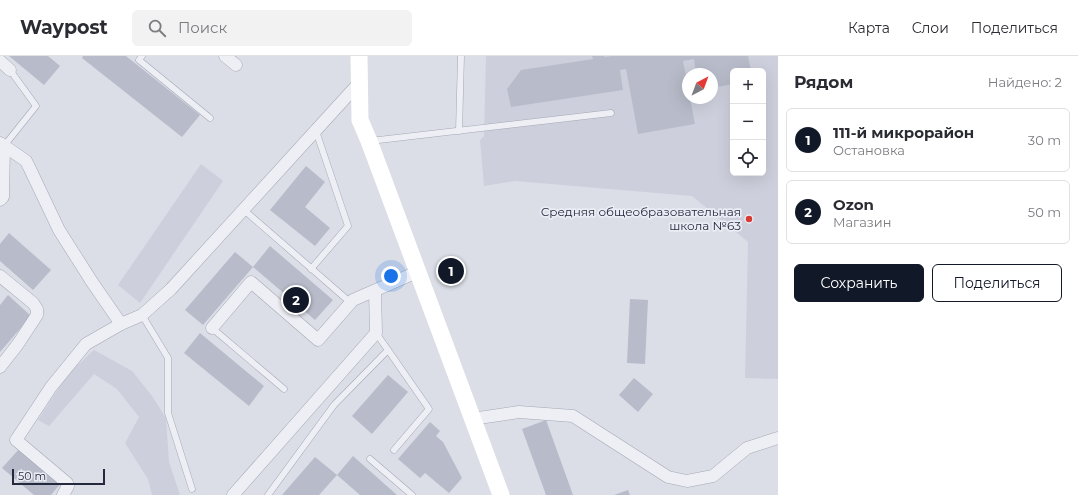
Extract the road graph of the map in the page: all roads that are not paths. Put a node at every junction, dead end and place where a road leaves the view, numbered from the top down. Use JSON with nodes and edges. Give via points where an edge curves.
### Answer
{"nodes":[{"id":1,"x":142,"y":56,"type":"edge"},
{"id":2,"x":225,"y":56,"type":"edge"},
{"id":3,"x":359,"y":56,"type":"edge"},
{"id":4,"x":461,"y":56,"type":"edge"},
{"id":5,"x":0,"y":61,"type":"edge"},
{"id":6,"x":236,"y":65,"type":"dead end"},
{"id":7,"x":10,"y":70,"type":"joint"},
{"id":8,"x":359,"y":83,"type":"junction"},
{"id":9,"x":611,"y":113,"type":"dead end"},
{"id":10,"x":210,"y":118,"type":"dead end"},
{"id":11,"x":316,"y":131,"type":"junction"},
{"id":12,"x":459,"y":131,"type":"junction"},
{"id":13,"x":369,"y":141,"type":"junction"},
{"id":14,"x":2,"y":144,"type":"edge"},
{"id":15,"x":0,"y":200,"type":"edge"},
{"id":16,"x":244,"y":210,"type":"junction"},
{"id":17,"x":311,"y":269,"type":"junction"},
{"id":18,"x":417,"y":272,"type":"junction"},
{"id":19,"x":0,"y":276,"type":"edge"},
{"id":20,"x":375,"y":291,"type":"junction"},
{"id":21,"x":351,"y":303,"type":"junction"},
{"id":22,"x":142,"y":315,"type":"junction"},
{"id":23,"x":121,"y":324,"type":"junction"},
{"id":24,"x":212,"y":328,"type":"joint"},
{"id":25,"x":376,"y":333,"type":"junction"},
{"id":26,"x":388,"y":350,"type":"junction"},
{"id":27,"x":0,"y":367,"type":"edge"},
{"id":28,"x":284,"y":389,"type":"dead end"},
{"id":29,"x":472,"y":420,"type":"junction"},
{"id":30,"x":778,"y":438,"type":"edge"},
{"id":31,"x":394,"y":450,"type":"dead end"},
{"id":32,"x":370,"y":459,"type":"dead end"},
{"id":33,"x":192,"y":489,"type":"dead end"},
{"id":34,"x":63,"y":495,"type":"edge"},
{"id":35,"x":233,"y":495,"type":"edge"},
{"id":36,"x":268,"y":495,"type":"edge"},
{"id":37,"x":412,"y":495,"type":"edge"},
{"id":38,"x":501,"y":495,"type":"edge"}],
"edges":[{"from":1,"to":10,"type":"lane","via":[[139,60]]},
{"from":2,"to":6,"type":"street"},
{"from":3,"to":8,"type":"street"},
{"from":4,"to":12,"type":"lane"},
{"from":5,"to":7,"type":"street"},
{"from":7,"to":14,"type":"lane","via":[[36,106]]},
{"from":8,"to":11,"type":"street"},
{"from":8,"to":13,"type":"street","via":[[360,120]]},
{"from":9,"to":12,"type":"lane"},
{"from":11,"to":16,"type":"street"},
{"from":11,"to":17,"type":"lane","via":[[348,226]]},
{"from":12,"to":13,"type":"lane"},
{"from":13,"to":18,"type":"street"},
{"from":14,"to":15,"type":"street","via":[[3,196]]},
{"from":14,"to":23,"type":"street","via":[[26,161],[59,230]]},
{"from":16,"to":17,"type":"lane"},
{"from":16,"to":22,"type":"street","via":[[171,289]]},
{"from":17,"to":21,"type":"lane"},
{"from":18,"to":20,"type":"street"},
{"from":18,"to":29,"type":"street"},
{"from":19,"to":27,"type":"street","via":[[33,304],[37,315]]},
{"from":20,"to":21,"type":"street"},
{"from":20,"to":25,"type":"street"},
{"from":21,"to":24,"type":"street","via":[[318,340],[251,282]]},
{"from":22,"to":23,"type":"street"},
{"from":22,"to":33,"type":"lane","via":[[168,358],[168,413]]},
{"from":23,"to":34,"type":"street","via":[[86,344],[51,387],[16,440],[67,483]]},
{"from":24,"to":28,"type":"lane"},
{"from":25,"to":26,"type":"lane"},
{"from":25,"to":35,"type":"street"},
{"from":26,"to":31,"type":"lane","via":[[429,410]]},
{"from":26,"to":36,"type":"lane","via":[[334,405]]},
{"from":29,"to":30,"type":"street","via":[[519,412],[573,416],[668,477],[687,481],[713,476],[747,448]]},
{"from":29,"to":38,"type":"street"},
{"from":32,"to":37,"type":"lane"}]}
